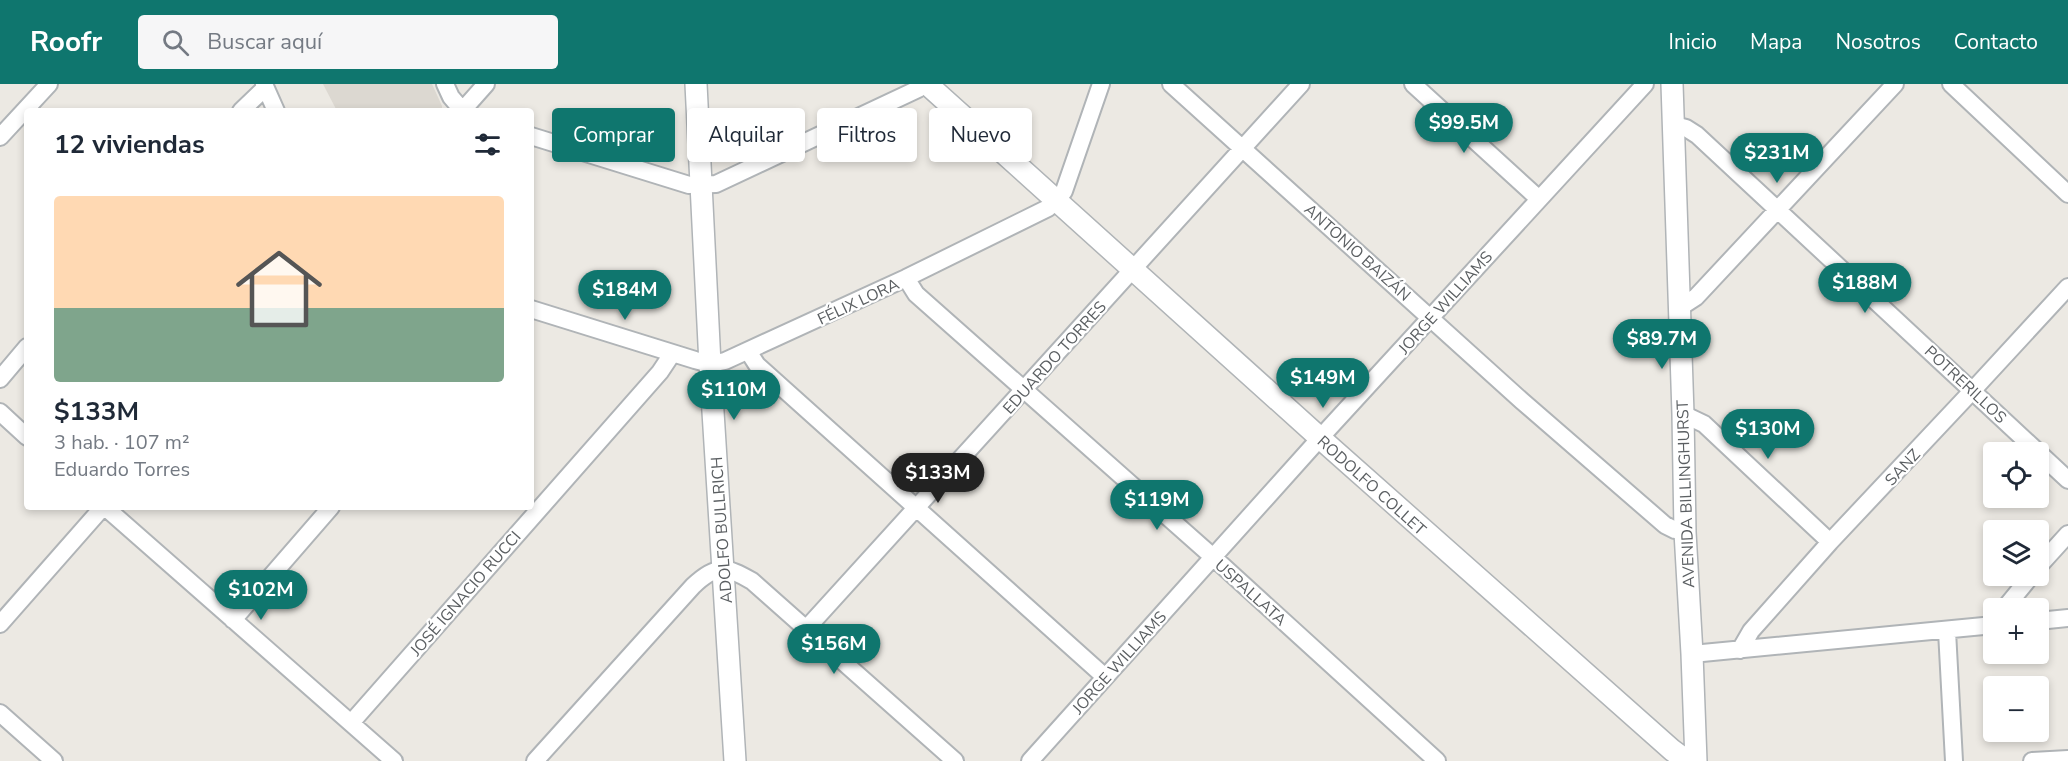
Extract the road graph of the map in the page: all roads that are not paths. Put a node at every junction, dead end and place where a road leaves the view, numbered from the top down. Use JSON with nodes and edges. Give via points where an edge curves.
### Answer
{"nodes":[{"id":1,"x":49,"y":84,"type":"edge"},
{"id":2,"x":445,"y":84,"type":"edge"},
{"id":3,"x":486,"y":84,"type":"edge"},
{"id":4,"x":696,"y":84,"type":"edge"},
{"id":5,"x":925,"y":84,"type":"edge"},
{"id":6,"x":1101,"y":84,"type":"edge"},
{"id":7,"x":1171,"y":84,"type":"edge"},
{"id":8,"x":1301,"y":84,"type":"edge"},
{"id":9,"x":1413,"y":84,"type":"edge"},
{"id":10,"x":1645,"y":84,"type":"edge"},
{"id":11,"x":1672,"y":84,"type":"edge"},
{"id":12,"x":1895,"y":84,"type":"edge"},
{"id":13,"x":1951,"y":84,"type":"edge"},
{"id":14,"x":265,"y":86,"type":"edge"},
{"id":15,"x":27,"y":108,"type":"edge"},
{"id":16,"x":244,"y":108,"type":"edge"},
{"id":17,"x":275,"y":108,"type":"edge"},
{"id":18,"x":460,"y":108,"type":"edge"},
{"id":19,"x":465,"y":108,"type":"edge"},
{"id":20,"x":24,"y":111,"type":"edge"},
{"id":21,"x":1674,"y":125,"type":"junction"},
{"id":22,"x":0,"y":137,"type":"edge"},
{"id":23,"x":534,"y":137,"type":"edge"},
{"id":24,"x":1242,"y":149,"type":"junction"},
{"id":25,"x":702,"y":186,"type":"junction"},
{"id":26,"x":2068,"y":194,"type":"edge"},
{"id":27,"x":1539,"y":199,"type":"junction"},
{"id":28,"x":1058,"y":200,"type":"junction"},
{"id":29,"x":1777,"y":209,"type":"junction"},
{"id":30,"x":1133,"y":270,"type":"junction"},
{"id":31,"x":906,"y":278,"type":"junction"},
{"id":32,"x":2068,"y":287,"type":"edge"},
{"id":33,"x":1679,"y":308,"type":"junction"},
{"id":34,"x":534,"y":310,"type":"edge"},
{"id":35,"x":1431,"y":318,"type":"junction"},
{"id":36,"x":24,"y":351,"type":"edge"},
{"id":37,"x":748,"y":351,"type":"junction"},
{"id":38,"x":672,"y":354,"type":"junction"},
{"id":39,"x":711,"y":364,"type":"junction"},
{"id":40,"x":0,"y":379,"type":"edge"},
{"id":41,"x":1025,"y":390,"type":"junction"},
{"id":42,"x":1974,"y":390,"type":"junction"},
{"id":43,"x":0,"y":412,"type":"edge"},
{"id":44,"x":1683,"y":414,"type":"junction"},
{"id":45,"x":24,"y":434,"type":"edge"},
{"id":46,"x":1320,"y":438,"type":"junction"},
{"id":47,"x":2068,"y":480,"type":"edge"},
{"id":48,"x":916,"y":508,"type":"junction"},
{"id":49,"x":101,"y":510,"type":"edge"},
{"id":50,"x":107,"y":510,"type":"edge"},
{"id":51,"x":328,"y":510,"type":"edge"},
{"id":52,"x":1685,"y":532,"type":"junction"},
{"id":53,"x":2068,"y":534,"type":"edge"},
{"id":54,"x":1830,"y":542,"type":"junction"},
{"id":55,"x":2049,"y":555,"type":"edge"},
{"id":56,"x":1213,"y":557,"type":"junction"},
{"id":57,"x":723,"y":568,"type":"junction"},
{"id":58,"x":2023,"y":586,"type":"edge"},
{"id":59,"x":2013,"y":598,"type":"edge"},
{"id":60,"x":2068,"y":618,"type":"edge"},
{"id":61,"x":233,"y":620,"type":"junction"},
{"id":62,"x":2049,"y":620,"type":"edge"},
{"id":63,"x":0,"y":624,"type":"edge"},
{"id":64,"x":1983,"y":626,"type":"edge"},
{"id":65,"x":807,"y":628,"type":"junction"},
{"id":66,"x":1947,"y":631,"type":"junction"},
{"id":67,"x":1740,"y":650,"type":"junction"},
{"id":68,"x":1692,"y":654,"type":"junction"},
{"id":69,"x":1105,"y":677,"type":"junction"},
{"id":70,"x":0,"y":713,"type":"edge"},
{"id":71,"x":351,"y":723,"type":"junction"},
{"id":72,"x":2068,"y":759,"type":"edge"},
{"id":73,"x":54,"y":761,"type":"edge"},
{"id":74,"x":394,"y":761,"type":"edge"},
{"id":75,"x":536,"y":761,"type":"edge"},
{"id":76,"x":735,"y":761,"type":"edge"},
{"id":77,"x":955,"y":761,"type":"edge"},
{"id":78,"x":1030,"y":761,"type":"edge"},
{"id":79,"x":1437,"y":761,"type":"edge"},
{"id":80,"x":1687,"y":761,"type":"edge"},
{"id":81,"x":1696,"y":761,"type":"edge"},
{"id":82,"x":1954,"y":761,"type":"edge"},
{"id":83,"x":2032,"y":761,"type":"edge"}],
"edges":[{"from":1,"to":15,"type":"street"},
{"from":2,"to":18,"type":"street"},
{"from":3,"to":19,"type":"street"},
{"from":4,"to":25,"type":"street","name":"ADOLFO BULLRICH"},
{"from":5,"to":25,"type":"street","via":[[716,184]]},
{"from":5,"to":28,"type":"street","name":"RODOLFO COLLET"},
{"from":6,"to":28,"type":"street"},
{"from":7,"to":24,"type":"street","name":"ANTONIO BAIZÁN"},
{"from":8,"to":24,"type":"street","name":"EDUARDO TORRES"},
{"from":9,"to":27,"type":"street"},
{"from":10,"to":27,"type":"street","name":"JORGE WILLIAMS"},
{"from":11,"to":21,"type":"street","name":"AVENIDA BILLINGHURST"},
{"from":12,"to":29,"type":"street"},
{"from":13,"to":26,"type":"street"},
{"from":14,"to":16,"type":"street"},
{"from":14,"to":17,"type":"street"},
{"from":20,"to":22,"type":"street"},
{"from":21,"to":29,"type":"street","name":"POTRERILLOS","via":[[1696,135]]},
{"from":21,"to":33,"type":"street","name":"AVENIDA BILLINGHURST"},
{"from":23,"to":25,"type":"street"},
{"from":24,"to":30,"type":"street","name":"EDUARDO TORRES"},
{"from":24,"to":35,"type":"street","name":"ANTONIO BAIZÁN"},
{"from":25,"to":39,"type":"street","name":"ADOLFO BULLRICH"},
{"from":27,"to":35,"type":"street","name":"JORGE WILLIAMS"},
{"from":28,"to":30,"type":"street","name":"RODOLFO COLLET"},
{"from":28,"to":31,"type":"street","name":"FÉLIX LORA"},
{"from":29,"to":33,"type":"street","via":[[1695,297]]},
{"from":29,"to":42,"type":"street","name":"POTRERILLOS"},
{"from":30,"to":41,"type":"street","name":"EDUARDO TORRES"},
{"from":30,"to":46,"type":"street","name":"RODOLFO COLLET"},
{"from":31,"to":37,"type":"street","name":"FÉLIX LORA"},
{"from":31,"to":41,"type":"street","name":"USPALLATA","via":[[916,294]]},
{"from":32,"to":42,"type":"street","name":"SANZ"},
{"from":33,"to":44,"type":"street","name":"AVENIDA BILLINGHURST"},
{"from":34,"to":38,"type":"street"},
{"from":35,"to":46,"type":"street","name":"JORGE WILLIAMS"},
{"from":35,"to":52,"type":"street","name":"ANTONIO BAIZÁN","via":[[1665,525]]},
{"from":36,"to":40,"type":"street"},
{"from":37,"to":39,"type":"street","name":"FÉLIX LORA"},
{"from":37,"to":48,"type":"street","via":[[757,365]]},
{"from":38,"to":39,"type":"street"},
{"from":38,"to":71,"type":"street","name":"JOSÉ IGNACIO RUCCI"},
{"from":39,"to":57,"type":"street","name":"ADOLFO BULLRICH"},
{"from":41,"to":48,"type":"street","name":"EDUARDO TORRES"},
{"from":41,"to":56,"type":"street","name":"USPALLATA"},
{"from":42,"to":47,"type":"street","name":"POTRERILLOS"},
{"from":42,"to":54,"type":"street","name":"SANZ"},
{"from":43,"to":45,"type":"street"},
{"from":44,"to":52,"type":"street","name":"AVENIDA BILLINGHURST"},
{"from":44,"to":54,"type":"street","via":[[1704,424]]},
{"from":46,"to":56,"type":"street","name":"JORGE WILLIAMS"},
{"from":46,"to":80,"type":"street","name":"RODOLFO COLLET"},
{"from":48,"to":65,"type":"street","name":"EDUARDO TORRES"},
{"from":48,"to":69,"type":"street"},
{"from":49,"to":63,"type":"street"},
{"from":50,"to":61,"type":"street"},
{"from":51,"to":61,"type":"street"},
{"from":52,"to":68,"type":"street","name":"AVENIDA BILLINGHURST"},
{"from":53,"to":55,"type":"street"},
{"from":54,"to":67,"type":"street","name":"SANZ","via":[[1751,631]]},
{"from":56,"to":69,"type":"street","name":"JORGE WILLIAMS"},
{"from":56,"to":79,"type":"street","name":"USPALLATA"},
{"from":57,"to":65,"type":"street","via":[[752,581]]},
{"from":57,"to":75,"type":"street","via":[[710,571],[693,586]]},
{"from":57,"to":76,"type":"street","name":"ADOLFO BULLRICH"},
{"from":58,"to":59,"type":"street"},
{"from":60,"to":62,"type":"street"},
{"from":61,"to":71,"type":"street"},
{"from":64,"to":66,"type":"street"},
{"from":65,"to":77,"type":"street"},
{"from":66,"to":67,"type":"street"},
{"from":66,"to":82,"type":"street"},
{"from":67,"to":68,"type":"street"},
{"from":68,"to":81,"type":"street","name":"AVENIDA BILLINGHURST"},
{"from":69,"to":78,"type":"street","name":"JORGE WILLIAMS"},
{"from":70,"to":73,"type":"street"},
{"from":71,"to":74,"type":"street"},
{"from":72,"to":83,"type":"street"}]}
